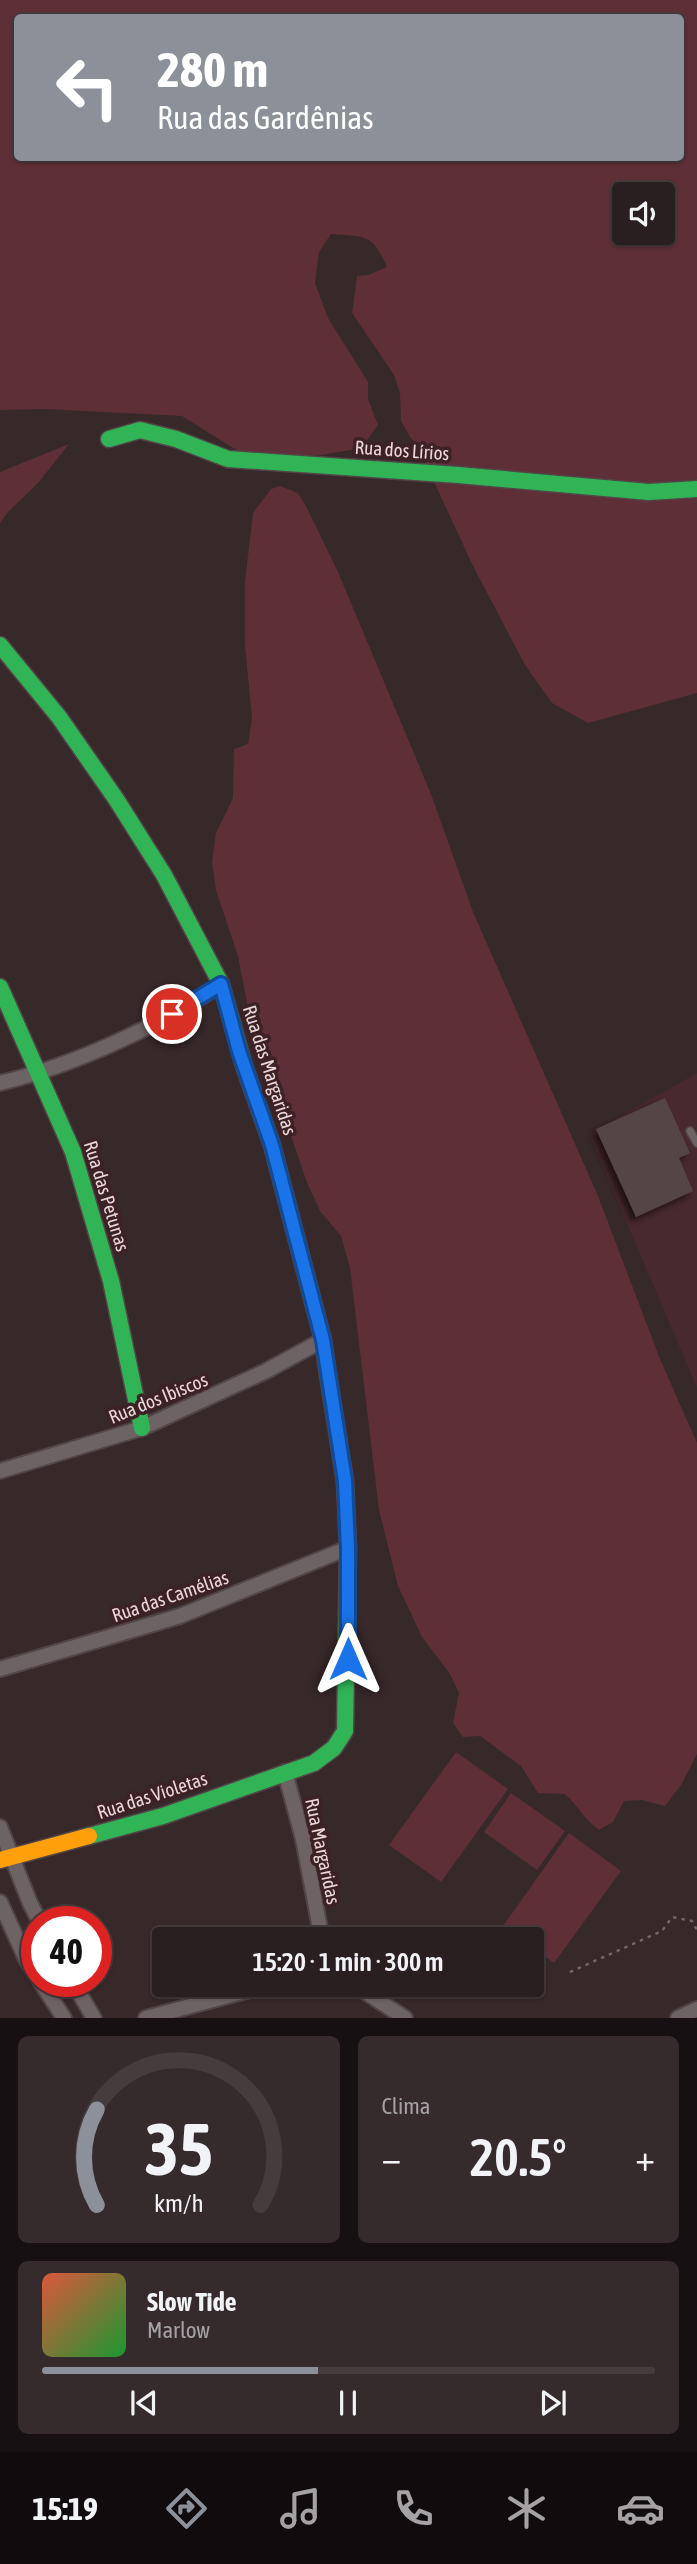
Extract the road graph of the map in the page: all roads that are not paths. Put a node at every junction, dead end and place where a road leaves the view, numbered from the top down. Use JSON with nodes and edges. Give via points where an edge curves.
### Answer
{"nodes":[{"id":1,"x":109,"y":439,"type":"dead end"},
{"id":2,"x":697,"y":489,"type":"edge"},
{"id":3,"x":0,"y":645,"type":"edge"},
{"id":4,"x":221,"y":984,"type":"junction"},
{"id":5,"x":0,"y":987,"type":"edge"},
{"id":6,"x":37,"y":1074,"type":"junction"},
{"id":7,"x":0,"y":1083,"type":"edge"},
{"id":8,"x":690,"y":1131,"type":"dead end"},
{"id":9,"x":697,"y":1143,"type":"edge"},
{"id":10,"x":323,"y":1340,"type":"junction"},
{"id":11,"x":142,"y":1429,"type":"junction"},
{"id":12,"x":0,"y":1471,"type":"edge"},
{"id":13,"x":348,"y":1548,"type":"junction"},
{"id":14,"x":0,"y":1669,"type":"edge"},
{"id":15,"x":314,"y":1763,"type":"joint"},
{"id":16,"x":285,"y":1772,"type":"junction"},
{"id":17,"x":0,"y":1827,"type":"edge"},
{"id":18,"x":6,"y":1858,"type":"edge"},
{"id":19,"x":0,"y":1902,"type":"edge"},
{"id":20,"x":32,"y":1906,"type":"edge"},
{"id":21,"x":320,"y":1927,"type":"edge"},
{"id":22,"x":21,"y":1948,"type":"edge"},
{"id":23,"x":50,"y":1997,"type":"edge"},
{"id":24,"x":82,"y":1997,"type":"edge"},
{"id":25,"x":224,"y":1997,"type":"edge"},
{"id":26,"x":374,"y":1997,"type":"edge"},
{"id":27,"x":696,"y":2011,"type":"edge"},
{"id":28,"x":64,"y":2018,"type":"edge"},
{"id":29,"x":94,"y":2018,"type":"edge"},
{"id":30,"x":146,"y":2018,"type":"edge"},
{"id":31,"x":405,"y":2018,"type":"edge"},
{"id":32,"x":678,"y":2018,"type":"edge"}],
"edges":[{"from":1,"to":2,"type":"street","name":"Rua dos Lírios","via":[[140,430],[228,459],[649,492]]},
{"from":3,"to":4,"type":"street","name":"Rua das Margaridas","via":[[59,717],[116,799],[164,875]]},
{"from":4,"to":6,"type":"street","via":[[149,1027]]},
{"from":4,"to":10,"type":"street","name":"Rua das Margaridas","via":[[272,1145]]},
{"from":5,"to":6,"type":"street","name":"Rua das Petunas"},
{"from":6,"to":7,"type":"street"},
{"from":6,"to":11,"type":"street","name":"Rua das Petunas","via":[[73,1152],[111,1281]]},
{"from":8,"to":9,"type":"lane"},
{"from":10,"to":11,"type":"street","name":"Rua dos Ibiscos"},
{"from":10,"to":13,"type":"street","name":"Rua das Margaridas","via":[[345,1481]]},
{"from":11,"to":12,"type":"street","name":"Rua dos Ibiscos"},
{"from":13,"to":14,"type":"street","name":"Rua das Camélias","via":[[180,1616]]},
{"from":13,"to":15,"type":"street","name":"Rua das Margaridas","via":[[345,1731],[334,1748]]},
{"from":15,"to":16,"type":"street","name":"Rua das Violetas"},
{"from":16,"to":18,"type":"street","name":"Rua das Violetas","via":[[163,1816]]},
{"from":16,"to":21,"type":"street","name":"Rua Margaridas"},
{"from":17,"to":18,"type":"street"},
{"from":18,"to":20,"type":"street"},
{"from":19,"to":22,"type":"street"},
{"from":23,"to":28,"type":"street"},
{"from":24,"to":29,"type":"street"},
{"from":25,"to":30,"type":"street"},
{"from":26,"to":31,"type":"street"},
{"from":27,"to":32,"type":"street"}]}
